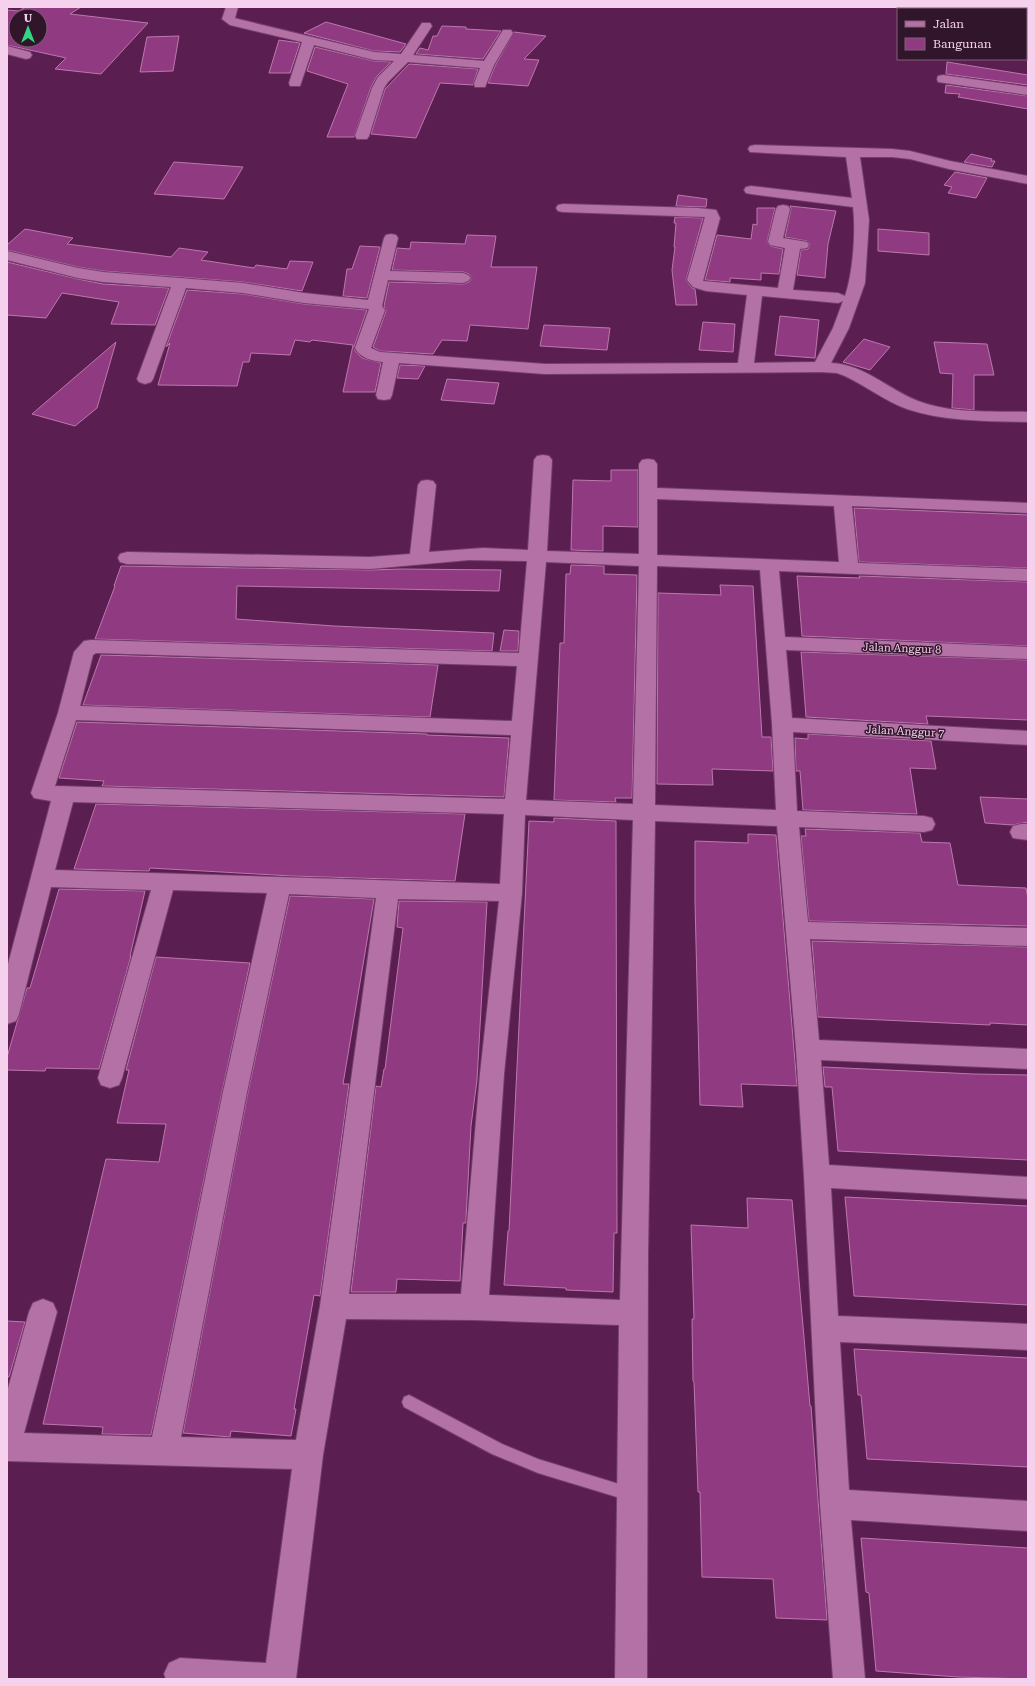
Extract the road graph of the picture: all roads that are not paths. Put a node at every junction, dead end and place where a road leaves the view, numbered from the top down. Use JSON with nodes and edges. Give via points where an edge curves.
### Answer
{"nodes":[{"id":1,"x":232,"y":7,"type":"edge"},
{"id":2,"x":426,"y":26,"type":"dead end"},
{"id":3,"x":507,"y":33,"type":"dead end"},
{"id":4,"x":308,"y":40,"type":"junction"},
{"id":5,"x":326,"y":44,"type":"junction"},
{"id":6,"x":7,"y":50,"type":"edge"},
{"id":7,"x":26,"y":55,"type":"dead end"},
{"id":8,"x":303,"y":58,"type":"junction"},
{"id":9,"x":404,"y":59,"type":"junction"},
{"id":10,"x":488,"y":65,"type":"junction"},
{"id":11,"x":943,"y":79,"type":"dead end"},
{"id":12,"x":295,"y":83,"type":"dead end"},
{"id":13,"x":480,"y":84,"type":"dead end"},
{"id":14,"x":1028,"y":91,"type":"edge"},
{"id":15,"x":362,"y":136,"type":"dead end"},
{"id":16,"x":755,"y":149,"type":"dead end"},
{"id":17,"x":852,"y":153,"type":"junction"},
{"id":18,"x":1028,"y":180,"type":"edge"},
{"id":19,"x":751,"y":190,"type":"dead end"},
{"id":20,"x":859,"y":203,"type":"junction"},
{"id":21,"x":563,"y":208,"type":"dead end"},
{"id":22,"x":783,"y":209,"type":"dead end"},
{"id":23,"x":391,"y":238,"type":"dead end"},
{"id":24,"x":7,"y":255,"type":"edge"},
{"id":25,"x":383,"y":275,"type":"junction"},
{"id":26,"x":463,"y":278,"type":"dead end"},
{"id":27,"x":180,"y":283,"type":"junction"},
{"id":28,"x":755,"y":291,"type":"junction"},
{"id":29,"x":785,"y":293,"type":"junction"},
{"id":30,"x":838,"y":298,"type":"dead end"},
{"id":31,"x":374,"y":306,"type":"junction"},
{"id":32,"x":392,"y":358,"type":"junction"},
{"id":33,"x":821,"y":367,"type":"junction"},
{"id":34,"x":745,"y":368,"type":"junction"},
{"id":35,"x":145,"y":379,"type":"dead end"},
{"id":36,"x":384,"y":395,"type":"dead end"},
{"id":37,"x":1028,"y":417,"type":"edge"},
{"id":38,"x":543,"y":460,"type":"dead end"},
{"id":39,"x":648,"y":464,"type":"dead end"},
{"id":40,"x":427,"y":486,"type":"dead end"},
{"id":41,"x":648,"y":493,"type":"junction"},
{"id":42,"x":843,"y":502,"type":"junction"},
{"id":43,"x":1028,"y":508,"type":"edge"},
{"id":44,"x":537,"y":556,"type":"junction"},
{"id":45,"x":127,"y":558,"type":"dead end"},
{"id":46,"x":419,"y":558,"type":"junction"},
{"id":47,"x":647,"y":561,"type":"junction"},
{"id":48,"x":769,"y":564,"type":"junction"},
{"id":49,"x":849,"y":568,"type":"junction"},
{"id":50,"x":1028,"y":576,"type":"edge"},
{"id":51,"x":775,"y":643,"type":"junction"},
{"id":52,"x":1028,"y":653,"type":"edge"},
{"id":53,"x":527,"y":660,"type":"junction"},
{"id":54,"x":68,"y":713,"type":"junction"},
{"id":55,"x":782,"y":724,"type":"junction"},
{"id":56,"x":522,"y":728,"type":"junction"},
{"id":57,"x":1028,"y":738,"type":"edge"},
{"id":58,"x":64,"y":793,"type":"junction"},
{"id":59,"x":515,"y":807,"type":"junction"},
{"id":60,"x":645,"y":813,"type":"junction"},
{"id":61,"x":787,"y":819,"type":"junction"},
{"id":62,"x":924,"y":824,"type":"dead end"},
{"id":63,"x":42,"y":878,"type":"junction"},
{"id":64,"x":164,"y":882,"type":"junction"},
{"id":65,"x":280,"y":885,"type":"junction"},
{"id":66,"x":388,"y":890,"type":"junction"},
{"id":67,"x":511,"y":893,"type":"junction"},
{"id":68,"x":796,"y":930,"type":"junction"},
{"id":69,"x":1028,"y":937,"type":"edge"},
{"id":70,"x":7,"y":1014,"type":"edge"},
{"id":71,"x":808,"y":1049,"type":"junction"},
{"id":72,"x":1028,"y":1059,"type":"edge"},
{"id":73,"x":110,"y":1078,"type":"dead end"},
{"id":74,"x":817,"y":1176,"type":"junction"},
{"id":75,"x":1028,"y":1188,"type":"edge"},
{"id":76,"x":334,"y":1306,"type":"junction"},
{"id":77,"x":474,"y":1307,"type":"junction"},
{"id":78,"x":43,"y":1312,"type":"dead end"},
{"id":79,"x":633,"y":1313,"type":"junction"},
{"id":80,"x":826,"y":1328,"type":"junction"},
{"id":81,"x":1028,"y":1337,"type":"edge"},
{"id":82,"x":409,"y":1402,"type":"dead end"},
{"id":83,"x":7,"y":1444,"type":"edge"},
{"id":84,"x":7,"y":1447,"type":"edge"},
{"id":85,"x":164,"y":1452,"type":"junction"},
{"id":86,"x":308,"y":1455,"type":"junction"},
{"id":87,"x":631,"y":1494,"type":"junction"},
{"id":88,"x":835,"y":1504,"type":"junction"},
{"id":89,"x":1028,"y":1516,"type":"edge"},
{"id":90,"x":180,"y":1674,"type":"dead end"},
{"id":91,"x":271,"y":1679,"type":"edge"},
{"id":92,"x":280,"y":1679,"type":"edge"},
{"id":93,"x":631,"y":1679,"type":"edge"},
{"id":94,"x":850,"y":1679,"type":"edge"}],
"edges":[{"from":1,"to":4,"type":"street","via":[[228,17],[230,21]]},
{"from":2,"to":9,"type":"street"},
{"from":3,"to":10,"type":"street"},
{"from":4,"to":5,"type":"street"},
{"from":4,"to":8,"type":"street"},
{"from":5,"to":8,"type":"street"},
{"from":5,"to":9,"type":"street","via":[[369,55]]},
{"from":6,"to":7,"type":"street"},
{"from":8,"to":12,"type":"street"},
{"from":9,"to":10,"type":"street"},
{"from":9,"to":15,"type":"street","via":[[378,88]]},
{"from":10,"to":13,"type":"street"},
{"from":11,"to":14,"type":"street"},
{"from":16,"to":17,"type":"street"},
{"from":17,"to":18,"type":"street","via":[[910,155]]},
{"from":17,"to":20,"type":"street"},
{"from":19,"to":20,"type":"street"},
{"from":20,"to":33,"type":"street","via":[[862,220],[858,283],[841,328]]},
{"from":21,"to":28,"type":"street","via":[[711,213],[713,218],[696,280],[698,284]]},
{"from":22,"to":29,"type":"street","via":[[775,242],[798,245]]},
{"from":23,"to":25,"type":"street"},
{"from":24,"to":27,"type":"street","via":[[103,278]]},
{"from":25,"to":26,"type":"street"},
{"from":25,"to":31,"type":"street"},
{"from":27,"to":31,"type":"street","via":[[243,288]]},
{"from":27,"to":35,"type":"street"},
{"from":28,"to":29,"type":"street"},
{"from":28,"to":34,"type":"street"},
{"from":29,"to":30,"type":"street"},
{"from":31,"to":32,"type":"street","via":[[376,310],[363,348],[370,355]]},
{"from":32,"to":34,"type":"street","via":[[545,369]]},
{"from":32,"to":36,"type":"street"},
{"from":33,"to":34,"type":"street"},
{"from":33,"to":37,"type":"street","via":[[841,369],[914,405],[941,411]]},
{"from":38,"to":44,"type":"street"},
{"from":39,"to":41,"type":"street"},
{"from":40,"to":46,"type":"street"},
{"from":41,"to":42,"type":"street"},
{"from":41,"to":47,"type":"street"},
{"from":42,"to":43,"type":"street"},
{"from":42,"to":49,"type":"street"},
{"from":44,"to":46,"type":"street","via":[[462,554]]},
{"from":44,"to":47,"type":"street"},
{"from":44,"to":53,"type":"street"},
{"from":45,"to":46,"type":"street","via":[[370,563],[400,562]]},
{"from":47,"to":48,"type":"street"},
{"from":47,"to":60,"type":"street"},
{"from":48,"to":49,"type":"street"},
{"from":48,"to":51,"type":"street"},
{"from":49,"to":50,"type":"street"},
{"from":51,"to":52,"type":"street","name":"Jalan Anggur 8"},
{"from":51,"to":55,"type":"street"},
{"from":53,"to":54,"type":"street","via":[[91,646],[84,652]]},
{"from":53,"to":56,"type":"street"},
{"from":54,"to":56,"type":"street"},
{"from":54,"to":58,"type":"street","via":[[42,793]]},
{"from":55,"to":57,"type":"street","name":"Jalan Anggur 7"},
{"from":55,"to":61,"type":"street"},
{"from":56,"to":59,"type":"street"},
{"from":58,"to":59,"type":"street"},
{"from":58,"to":63,"type":"street"},
{"from":59,"to":60,"type":"street"},
{"from":59,"to":67,"type":"street"},
{"from":60,"to":61,"type":"street"},
{"from":60,"to":79,"type":"street"},
{"from":61,"to":62,"type":"street"},
{"from":61,"to":68,"type":"street"},
{"from":63,"to":64,"type":"street"},
{"from":63,"to":70,"type":"street"},
{"from":64,"to":65,"type":"street"},
{"from":64,"to":73,"type":"street"},
{"from":65,"to":66,"type":"street"},
{"from":65,"to":85,"type":"street"},
{"from":66,"to":67,"type":"street"},
{"from":66,"to":76,"type":"street"},
{"from":67,"to":77,"type":"street","via":[[492,1074]]},
{"from":68,"to":69,"type":"street"},
{"from":68,"to":71,"type":"street"},
{"from":71,"to":72,"type":"street"},
{"from":71,"to":74,"type":"street"},
{"from":74,"to":75,"type":"street"},
{"from":74,"to":80,"type":"street"},
{"from":76,"to":77,"type":"street"},
{"from":76,"to":86,"type":"street"},
{"from":77,"to":79,"type":"street"},
{"from":78,"to":83,"type":"street"},
{"from":79,"to":87,"type":"street"},
{"from":80,"to":81,"type":"street"},
{"from":80,"to":88,"type":"street"},
{"from":82,"to":87,"type":"lane","via":[[497,1449],[538,1466]]},
{"from":84,"to":85,"type":"street"},
{"from":85,"to":86,"type":"street"},
{"from":86,"to":92,"type":"street"},
{"from":87,"to":93,"type":"street"},
{"from":88,"to":89,"type":"street"},
{"from":88,"to":94,"type":"street"},
{"from":90,"to":91,"type":"street"}]}
